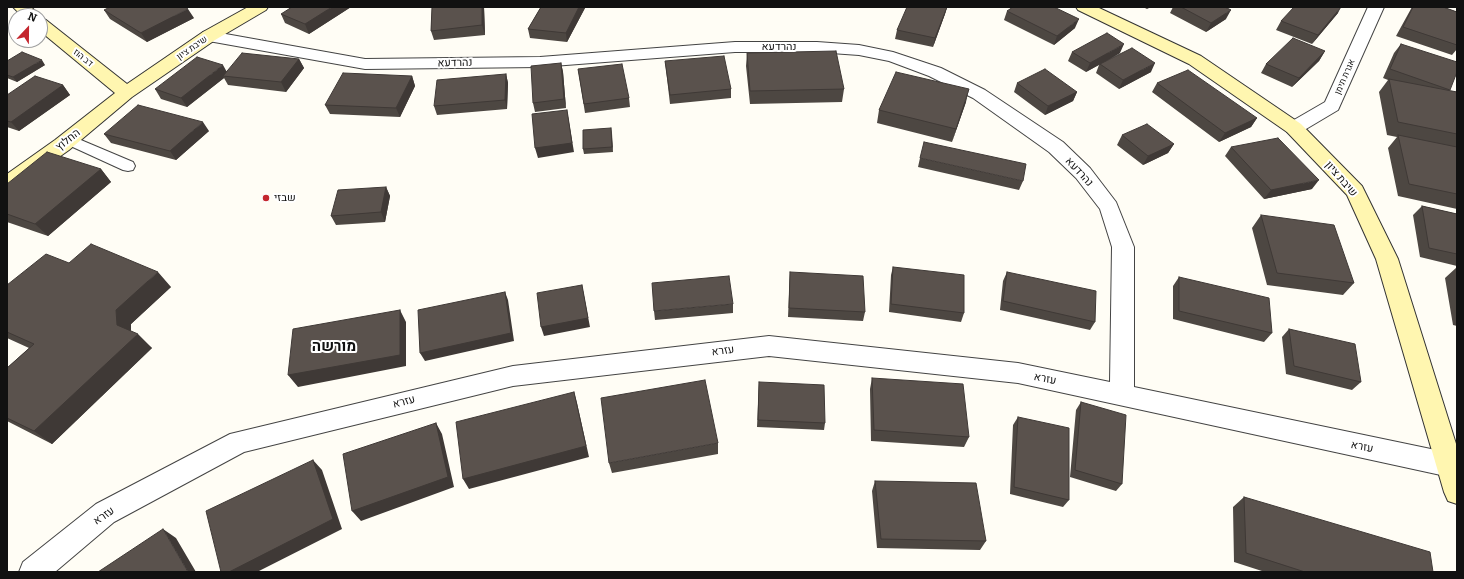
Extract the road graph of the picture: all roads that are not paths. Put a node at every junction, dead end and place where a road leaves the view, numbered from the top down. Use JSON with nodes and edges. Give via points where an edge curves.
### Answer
{"nodes":[{"id":1,"x":260,"y":7,"type":"edge"},
{"id":2,"x":1084,"y":7,"type":"edge"},
{"id":3,"x":1376,"y":7,"type":"edge"},
{"id":4,"x":48,"y":29,"type":"edge"},
{"id":5,"x":209,"y":36,"type":"junction"},
{"id":6,"x":126,"y":93,"type":"junction"},
{"id":7,"x":1294,"y":128,"type":"junction"},
{"id":8,"x":69,"y":140,"type":"junction"},
{"id":9,"x":128,"y":166,"type":"dead end"},
{"id":10,"x":7,"y":184,"type":"edge"},
{"id":11,"x":1122,"y":395,"type":"junction"},
{"id":12,"x":1450,"y":465,"type":"junction"},
{"id":13,"x":1457,"y":492,"type":"edge"},
{"id":14,"x":33,"y":572,"type":"edge"}],
"edges":[{"from":1,"to":5,"type":"street","name":"שיבת ציון"},
{"from":2,"to":7,"type":"street","name":"שיבת ציון","via":[[1195,60]]},
{"from":3,"to":7,"type":"street","name":"אגרת תימן","via":[[1332,106]]},
{"from":4,"to":6,"type":"street","name":"דב הוז"},
{"from":5,"to":6,"type":"street","name":"שיבת ציון"},
{"from":5,"to":11,"type":"street","name":"נהרדעא","via":[[365,64],[540,62],[735,47],[817,47],[859,50],[893,57],[935,72],[979,94],[1056,148],[1082,173],[1109,207],[1123,247]]},
{"from":6,"to":8,"type":"street","name":"החלוץ"},
{"from":7,"to":12,"type":"street","name":"שיבת ציון","via":[[1355,191],[1383,252]]},
{"from":8,"to":9,"type":"lane"},
{"from":8,"to":10,"type":"street","name":"החלוץ"},
{"from":11,"to":12,"type":"street","name":"עזרא"},
{"from":11,"to":14,"type":"street","name":"עזרא","via":[[1018,373],[769,346],[513,376],[239,442],[105,513]]},
{"from":12,"to":13,"type":"street","name":"שיבת ציון"}]}
